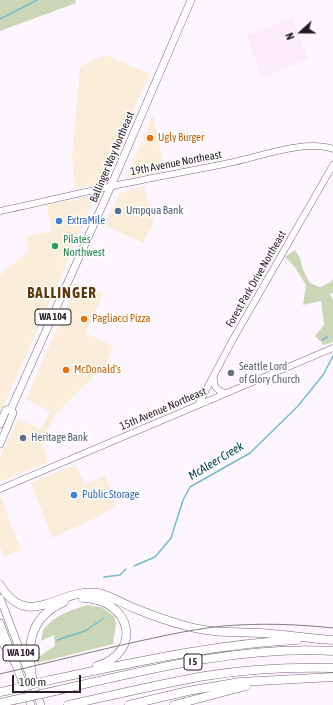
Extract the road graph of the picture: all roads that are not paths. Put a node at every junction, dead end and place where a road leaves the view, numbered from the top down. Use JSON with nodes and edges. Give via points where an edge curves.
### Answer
{"nodes":[{"id":1,"x":191,"y":0,"type":"edge"},
{"id":2,"x":333,"y":149,"type":"edge"},
{"id":3,"x":333,"y":165,"type":"edge"},
{"id":4,"x":111,"y":186,"type":"junction"},
{"id":5,"x":0,"y":211,"type":"edge"},
{"id":6,"x":333,"y":348,"type":"edge"},
{"id":7,"x":214,"y":375,"type":"junction"},
{"id":8,"x":225,"y":394,"type":"junction"},
{"id":9,"x":198,"y":405,"type":"junction"},
{"id":10,"x":11,"y":409,"type":"junction"},
{"id":11,"x":0,"y":424,"type":"edge"},
{"id":12,"x":0,"y":444,"type":"edge"},
{"id":13,"x":1,"y":488,"type":"edge"},
{"id":14,"x":0,"y":585,"type":"edge"},
{"id":15,"x":0,"y":598,"type":"edge"},
{"id":16,"x":0,"y":606,"type":"edge"},
{"id":17,"x":0,"y":623,"type":"edge"},
{"id":18,"x":9,"y":623,"type":"junction"},
{"id":19,"x":0,"y":638,"type":"edge"},
{"id":20,"x":330,"y":640,"type":"edge"},
{"id":21,"x":333,"y":651,"type":"edge"},
{"id":22,"x":17,"y":665,"type":"junction"},
{"id":23,"x":333,"y":668,"type":"edge"},
{"id":24,"x":333,"y":677,"type":"edge"},
{"id":25,"x":54,"y":680,"type":"junction"},
{"id":26,"x":279,"y":680,"type":"junction"},
{"id":27,"x":33,"y":683,"type":"junction"},
{"id":28,"x":0,"y":692,"type":"edge"},
{"id":29,"x":0,"y":703,"type":"edge"},
{"id":30,"x":32,"y":705,"type":"edge"},
{"id":31,"x":41,"y":705,"type":"edge"},
{"id":32,"x":68,"y":705,"type":"edge"},
{"id":33,"x":129,"y":705,"type":"edge"},
{"id":34,"x":174,"y":705,"type":"edge"}],
"edges":[{"from":1,"to":4,"type":"main road","name":"Ballinger Way Northeast","number":"WA 104"},
{"from":2,"to":4,"type":"street","name":"19th Avenue Northeast","via":[[325,146],[296,147],[230,163]]},
{"from":3,"to":7,"type":"street","name":"Forest Park Drive Northeast"},
{"from":4,"to":5,"type":"street","name":"19th Avenue Northeast"},
{"from":4,"to":10,"type":"main road","name":"Ballinger Way Northeast","number":"WA 104"},
{"from":6,"to":8,"type":"street","name":"15th Avenue Northeast"},
{"from":7,"to":8,"type":"street","via":[[215,388]]},
{"from":7,"to":9,"type":"street","name":"Forest Park Drive Northeast"},
{"from":8,"to":9,"type":"street","name":"15th Avenue Northeast"},
{"from":9,"to":13,"type":"street","name":"15th Avenue Northeast"},
{"from":10,"to":11,"type":"main road","name":"Ballinger Way Northeast","number":"WA 104","via":[[6,410]]},
{"from":10,"to":12,"type":"main road","name":"Ballinger Way Northeast","number":"WA 104","via":[[13,413]]},
{"from":14,"to":20,"type":"highway","via":[[13,601],[28,606],[39,606],[69,596],[97,593],[158,618],[213,632],[261,633]]},
{"from":15,"to":18,"type":"main road","number":"WA 104"},
{"from":16,"to":18,"type":"main road"},
{"from":17,"to":22,"type":"main road","number":"WA 104"},
{"from":18,"to":27,"type":"main road","number":"WA 104"},
{"from":19,"to":22,"type":"highway"},
{"from":20,"to":25,"type":"highway","via":[[224,646]]},
{"from":21,"to":29,"type":"highway","number":"I 5","bridge":true,"via":[[238,654]]},
{"from":22,"to":30,"type":"main road","number":"WA 104"},
{"from":23,"to":32,"type":"highway","number":"I 5","via":[[276,668],[220,674]]},
{"from":24,"to":26,"type":"highway"},
{"from":25,"to":27,"type":"highway","via":[[106,663],[118,654],[125,642],[126,628],[120,614],[113,607],[98,600],[78,598],[63,602],[47,613],[35,629],[31,640],[29,653]]},
{"from":25,"to":28,"type":"highway","bridge":true},
{"from":26,"to":33,"type":"highway","via":[[213,686]]},
{"from":26,"to":34,"type":"highway"},
{"from":27,"to":31,"type":"main road","number":"WA 104"}]}
